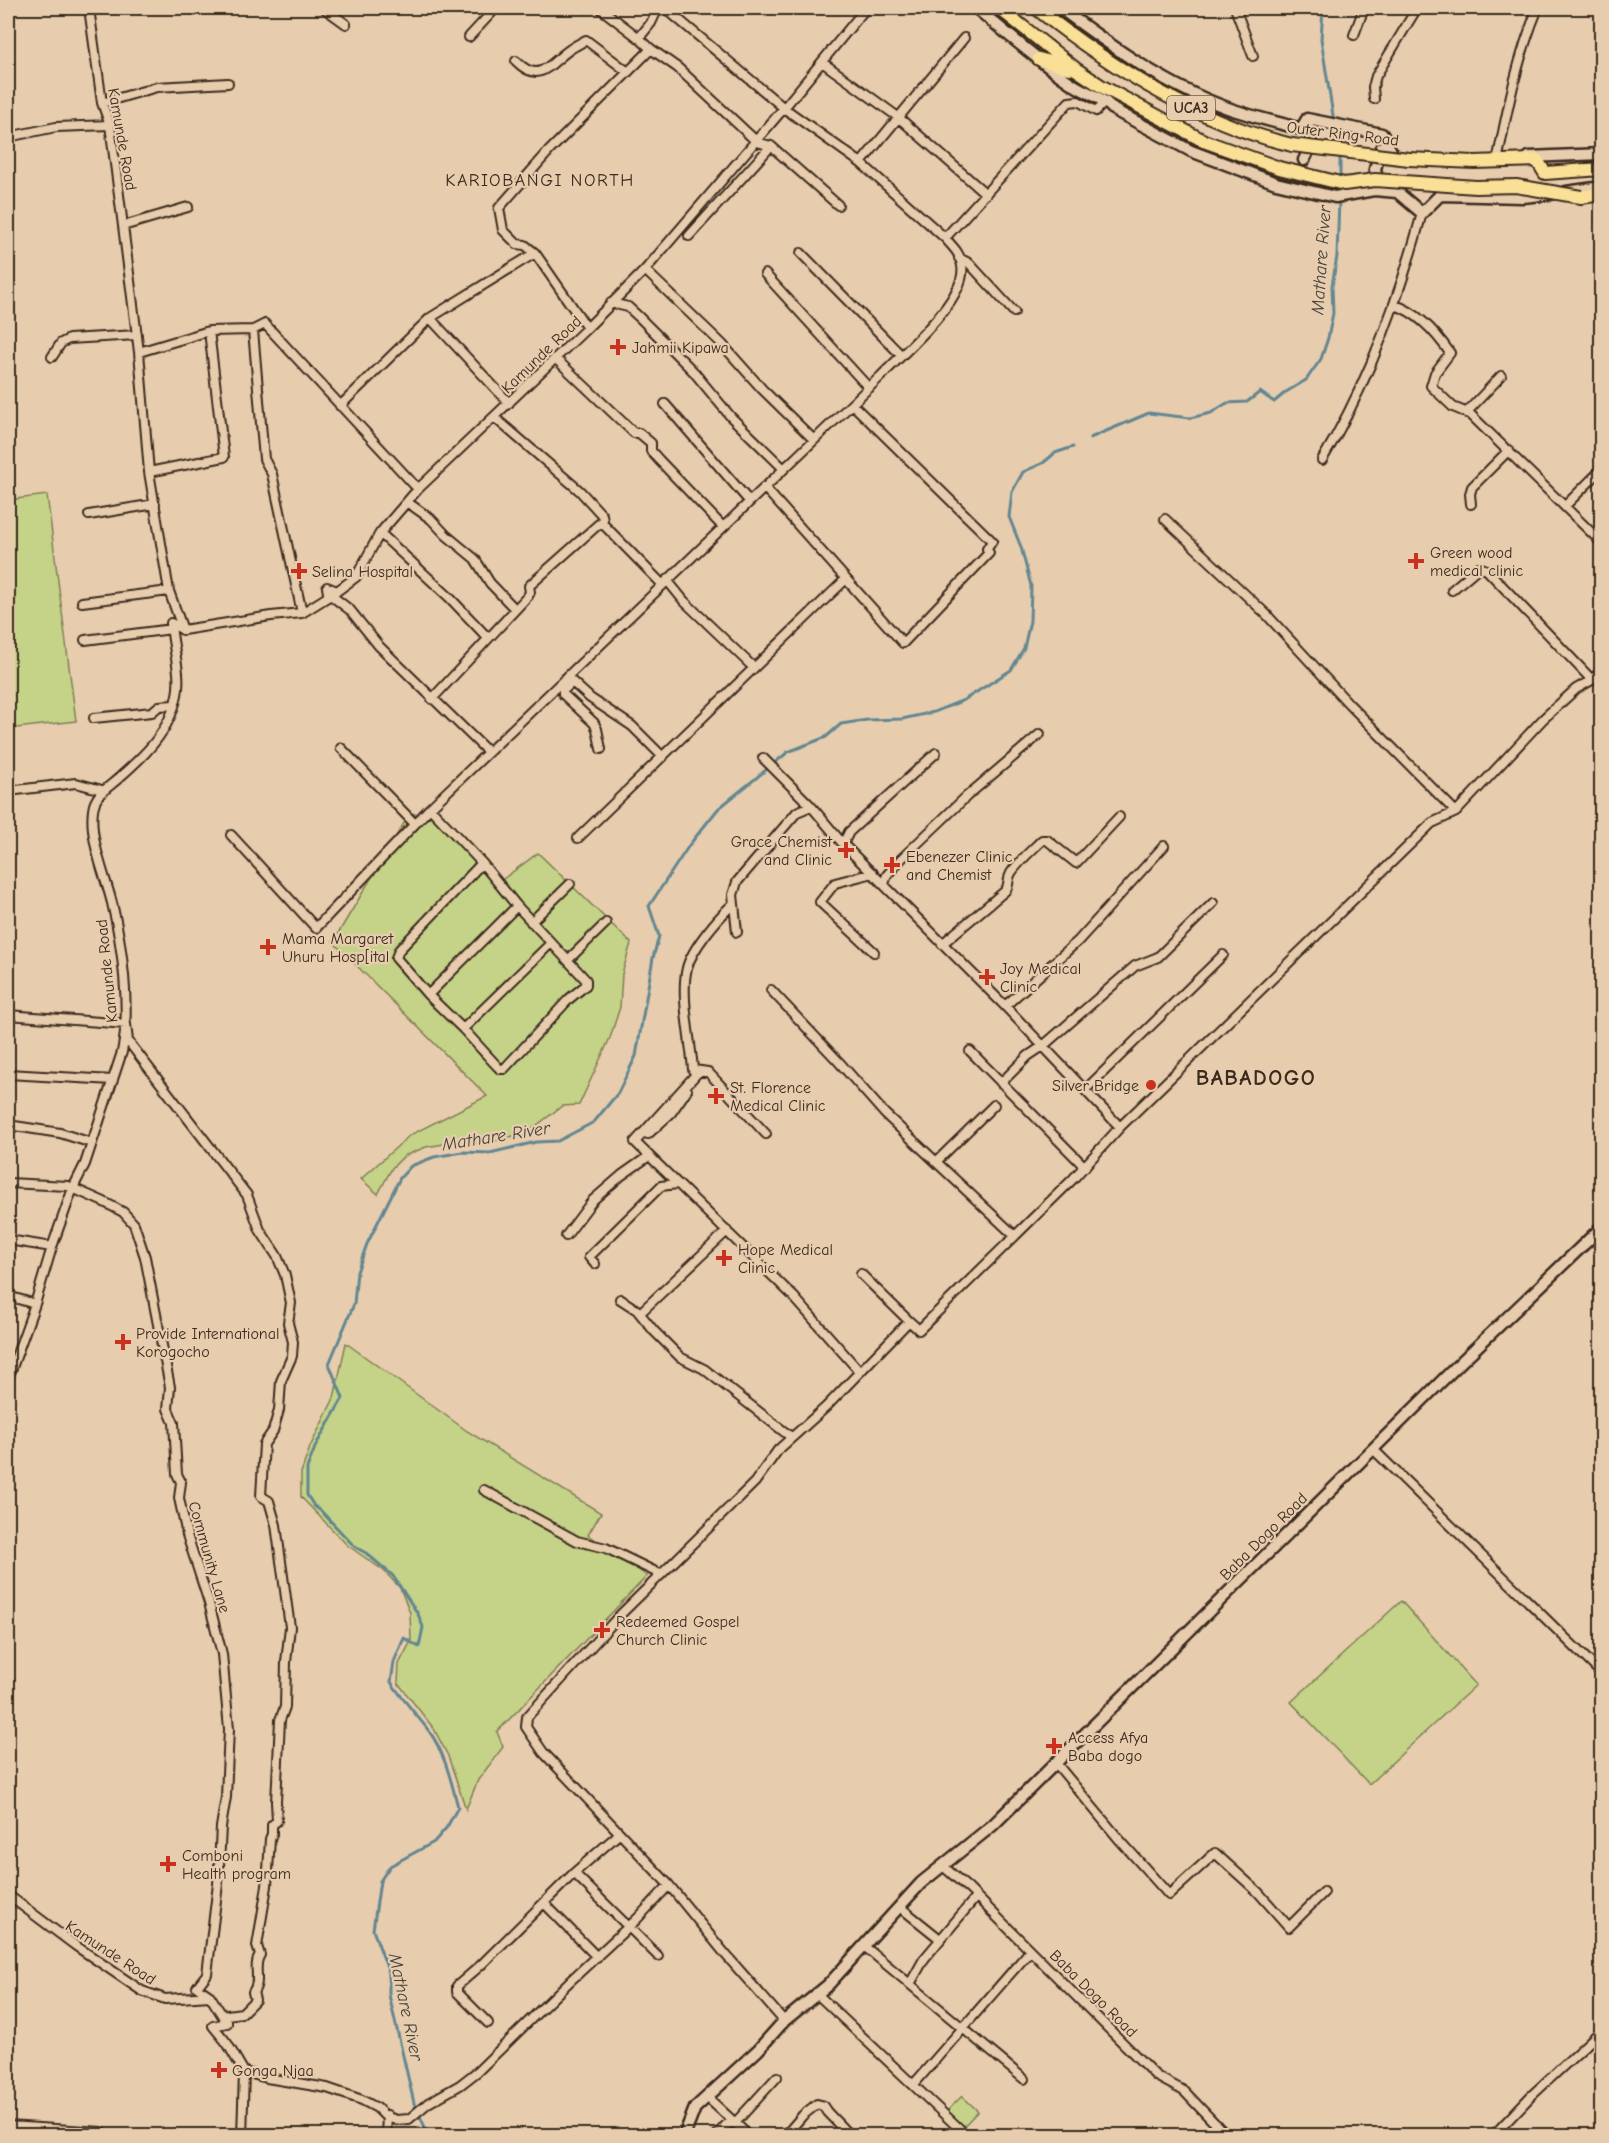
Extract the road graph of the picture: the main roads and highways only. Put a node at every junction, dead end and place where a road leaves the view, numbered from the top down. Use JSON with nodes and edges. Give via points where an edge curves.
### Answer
{"nodes":[{"id":1,"x":999,"y":8,"type":"edge"},
{"id":2,"x":1036,"y":8,"type":"edge"},
{"id":3,"x":1039,"y":59,"type":"road end"},
{"id":4,"x":1077,"y":70,"type":"junction"},
{"id":5,"x":1602,"y":169,"type":"edge"},
{"id":6,"x":1602,"y":194,"type":"edge"}],
"edges":[{"from":1,"to":4,"type":"main road","number":"UCA3"},
{"from":2,"to":5,"type":"main road","name":"Outer Ring Road","number":"UCA3","bridge":true,"via":[[1098,54],[1160,91],[1216,121],[1269,140],[1420,160],[1537,160],[1545,173]]},
{"from":3,"to":4,"type":"main road"},
{"from":4,"to":6,"type":"main road","number":"UCA3","bridge":true,"via":[[1204,141],[1313,178],[1344,184],[1375,180],[1516,186],[1581,197]]}]}
